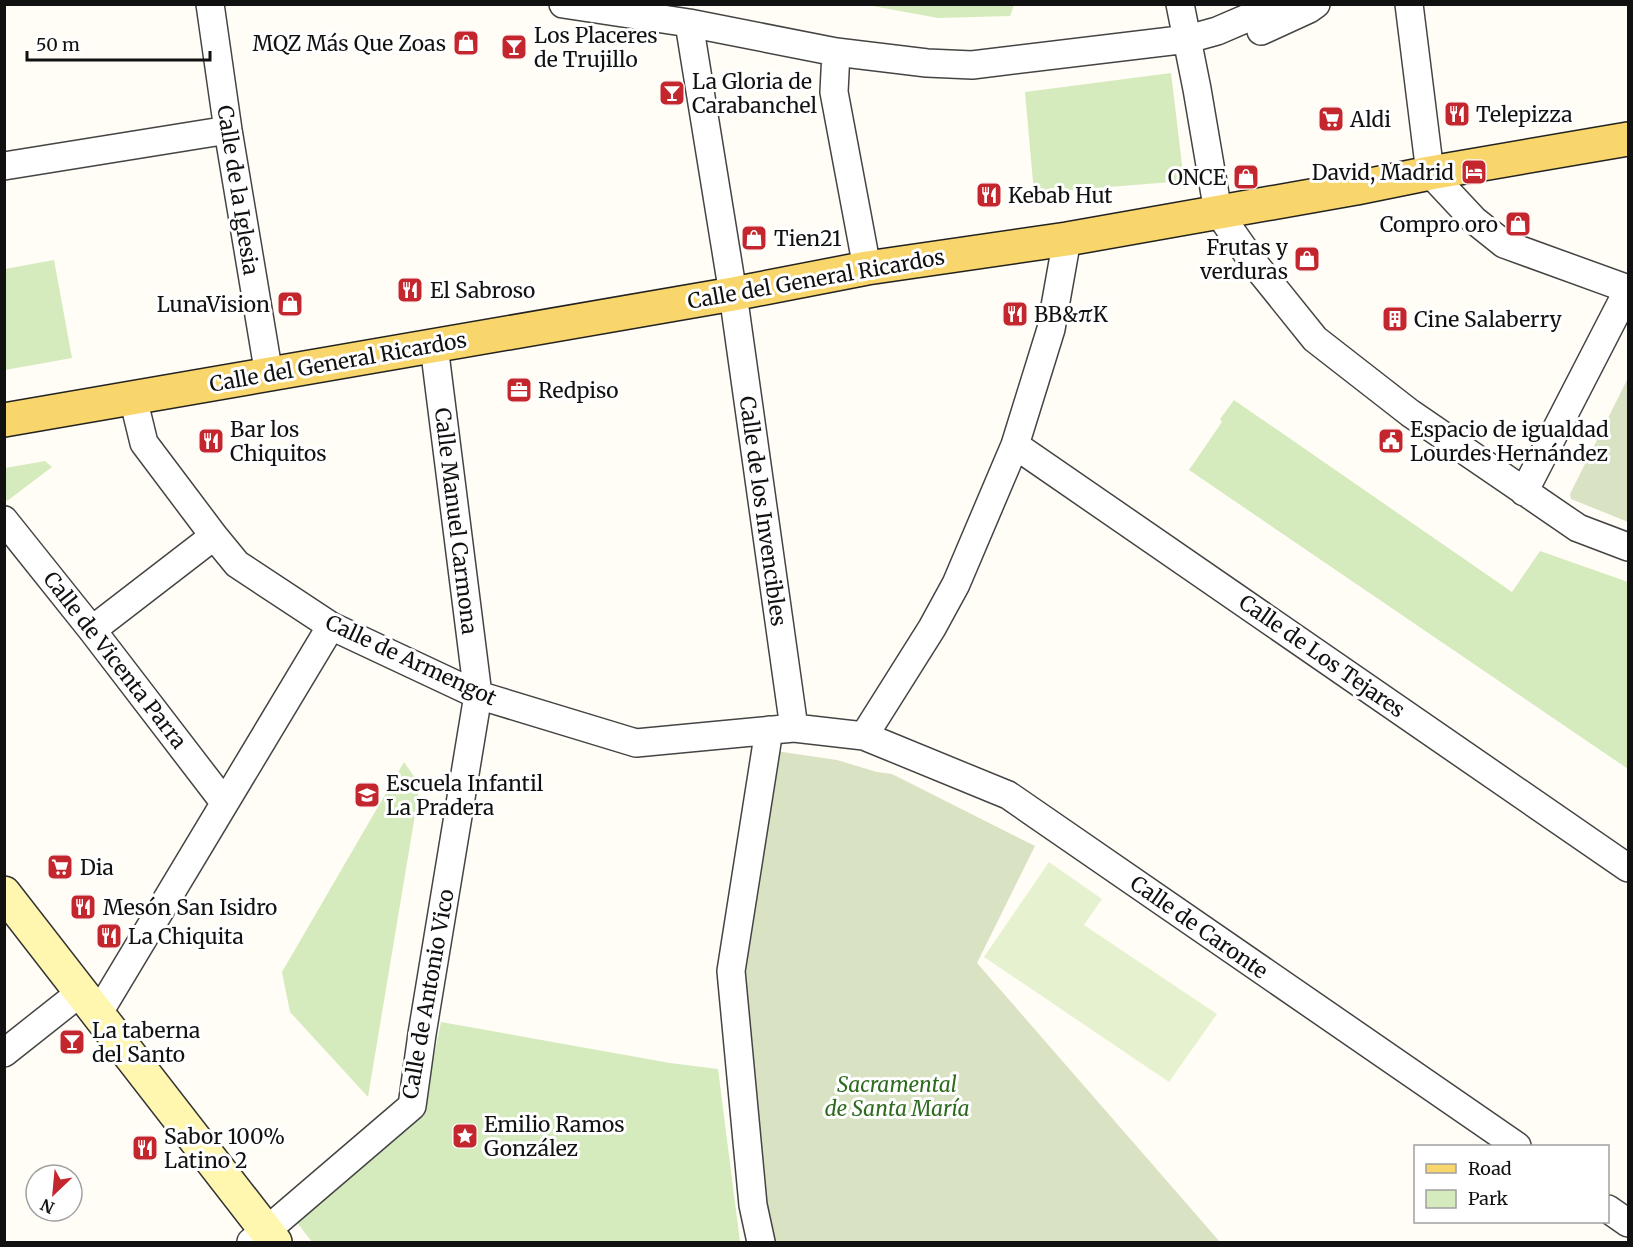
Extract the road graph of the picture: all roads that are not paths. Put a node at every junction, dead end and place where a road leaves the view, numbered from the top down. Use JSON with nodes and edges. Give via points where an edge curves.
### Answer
{"nodes":[{"id":1,"x":210,"y":4,"type":"edge"},
{"id":2,"x":564,"y":4,"type":"edge"},
{"id":3,"x":1180,"y":4,"type":"edge"},
{"id":4,"x":1280,"y":4,"type":"edge"},
{"id":5,"x":1316,"y":4,"type":"edge"},
{"id":6,"x":1409,"y":4,"type":"edge"},
{"id":7,"x":689,"y":23,"type":"junction"},
{"id":8,"x":1188,"y":39,"type":"junction"},
{"id":9,"x":836,"y":52,"type":"junction"},
{"id":10,"x":228,"y":130,"type":"junction"},
{"id":11,"x":1629,"y":140,"type":"edge"},
{"id":12,"x":4,"y":166,"type":"edge"},
{"id":13,"x":1430,"y":173,"type":"junction"},
{"id":14,"x":1218,"y":212,"type":"junction"},
{"id":15,"x":1067,"y":239,"type":"junction"},
{"id":16,"x":867,"y":268,"type":"junction"},
{"id":17,"x":1629,"y":290,"type":"edge"},
{"id":18,"x":733,"y":294,"type":"junction"},
{"id":19,"x":434,"y":346,"type":"junction"},
{"id":20,"x":268,"y":375,"type":"junction"},
{"id":21,"x":133,"y":398,"type":"junction"},
{"id":22,"x":4,"y":420,"type":"edge"},
{"id":23,"x":1015,"y":445,"type":"junction"},
{"id":24,"x":1524,"y":492,"type":"junction"},
{"id":25,"x":4,"y":520,"type":"edge"},
{"id":26,"x":214,"y":536,"type":"junction"},
{"id":27,"x":1629,"y":547,"type":"edge"},
{"id":28,"x":331,"y":626,"type":"junction"},
{"id":29,"x":92,"y":630,"type":"junction"},
{"id":30,"x":478,"y":695,"type":"junction"},
{"id":31,"x":781,"y":729,"type":"junction"},
{"id":32,"x":864,"y":736,"type":"junction"},
{"id":33,"x":224,"y":802,"type":"junction"},
{"id":34,"x":1629,"y":868,"type":"edge"},
{"id":35,"x":4,"y":893,"type":"edge"},
{"id":36,"x":89,"y":1003,"type":"junction"},
{"id":37,"x":4,"y":1053,"type":"edge"},
{"id":38,"x":1516,"y":1145,"type":"edge"},
{"id":39,"x":1609,"y":1210,"type":"edge"},
{"id":40,"x":1629,"y":1223,"type":"edge"},
{"id":41,"x":264,"y":1239,"type":"edge"},
{"id":42,"x":761,"y":1242,"type":"edge"}],
"edges":[{"from":1,"to":10,"type":"street","name":"Calle de la Iglesia"},
{"from":2,"to":7,"type":"street"},
{"from":3,"to":8,"type":"street"},
{"from":4,"to":8,"type":"street"},
{"from":5,"to":8,"type":"street","via":[[1221,49]]},
{"from":6,"to":13,"type":"street"},
{"from":7,"to":9,"type":"street"},
{"from":7,"to":18,"type":"street","name":"Calle de los Invencibles"},
{"from":8,"to":9,"type":"street","via":[[972,65]]},
{"from":8,"to":14,"type":"street"},
{"from":9,"to":16,"type":"street","via":[[834,92]]},
{"from":10,"to":12,"type":"street"},
{"from":10,"to":20,"type":"street","name":"Calle de la Iglesia"},
{"from":11,"to":13,"type":"main road","name":"Calle del General Ricardos"},
{"from":13,"to":14,"type":"main road","name":"Calle del General Ricardos"},
{"from":13,"to":17,"type":"street","via":[[1504,244]]},
{"from":14,"to":15,"type":"main road","name":"Calle del General Ricardos"},
{"from":14,"to":24,"type":"street","via":[[1315,339],[1410,413]]},
{"from":15,"to":16,"type":"main road","name":"Calle del General Ricardos"},
{"from":15,"to":23,"type":"street","via":[[1051,329]]},
{"from":16,"to":18,"type":"main road","name":"Calle del General Ricardos"},
{"from":17,"to":24,"type":"street"},
{"from":18,"to":19,"type":"main road","name":"Calle del General Ricardos"},
{"from":18,"to":31,"type":"street","name":"Calle de los Invencibles"},
{"from":19,"to":20,"type":"main road","name":"Calle del General Ricardos"},
{"from":19,"to":30,"type":"street","name":"Calle Manuel Carmona"},
{"from":20,"to":21,"type":"main road","name":"Calle del General Ricardos"},
{"from":21,"to":22,"type":"main road","name":"Calle del General Ricardos"},
{"from":21,"to":26,"type":"street","name":"Calle de Armengot","via":[[144,443]]},
{"from":23,"to":32,"type":"street","via":[[956,584]]},
{"from":23,"to":34,"type":"street","name":"Calle de Los Tejares"},
{"from":24,"to":27,"type":"street","via":[[1578,528]]},
{"from":25,"to":29,"type":"street","name":"Calle de Vicenta Parra"},
{"from":26,"to":28,"type":"street","name":"Calle de Armengot","via":[[237,564]]},
{"from":26,"to":29,"type":"street"},
{"from":28,"to":30,"type":"street","name":"Calle de Armengot"},
{"from":28,"to":33,"type":"street"},
{"from":29,"to":33,"type":"street","name":"Calle de Vicenta Parra"},
{"from":30,"to":31,"type":"street","name":"Calle de Armengot","via":[[636,743]]},
{"from":30,"to":41,"type":"street","name":"Calle de Antonio Vico","via":[[412,1106]]},
{"from":31,"to":32,"type":"street","name":"Calle de Armengot"},
{"from":31,"to":42,"type":"street","name":"Calle de los Invencibles","via":[[731,971],[753,1205]]},
{"from":32,"to":38,"type":"street","name":"Calle de Caronte","via":[[1008,795]]},
{"from":33,"to":36,"type":"street"},
{"from":35,"to":36,"type":"street"},
{"from":36,"to":37,"type":"street"},
{"from":36,"to":41,"type":"street"},
{"from":39,"to":40,"type":"street"}]}
